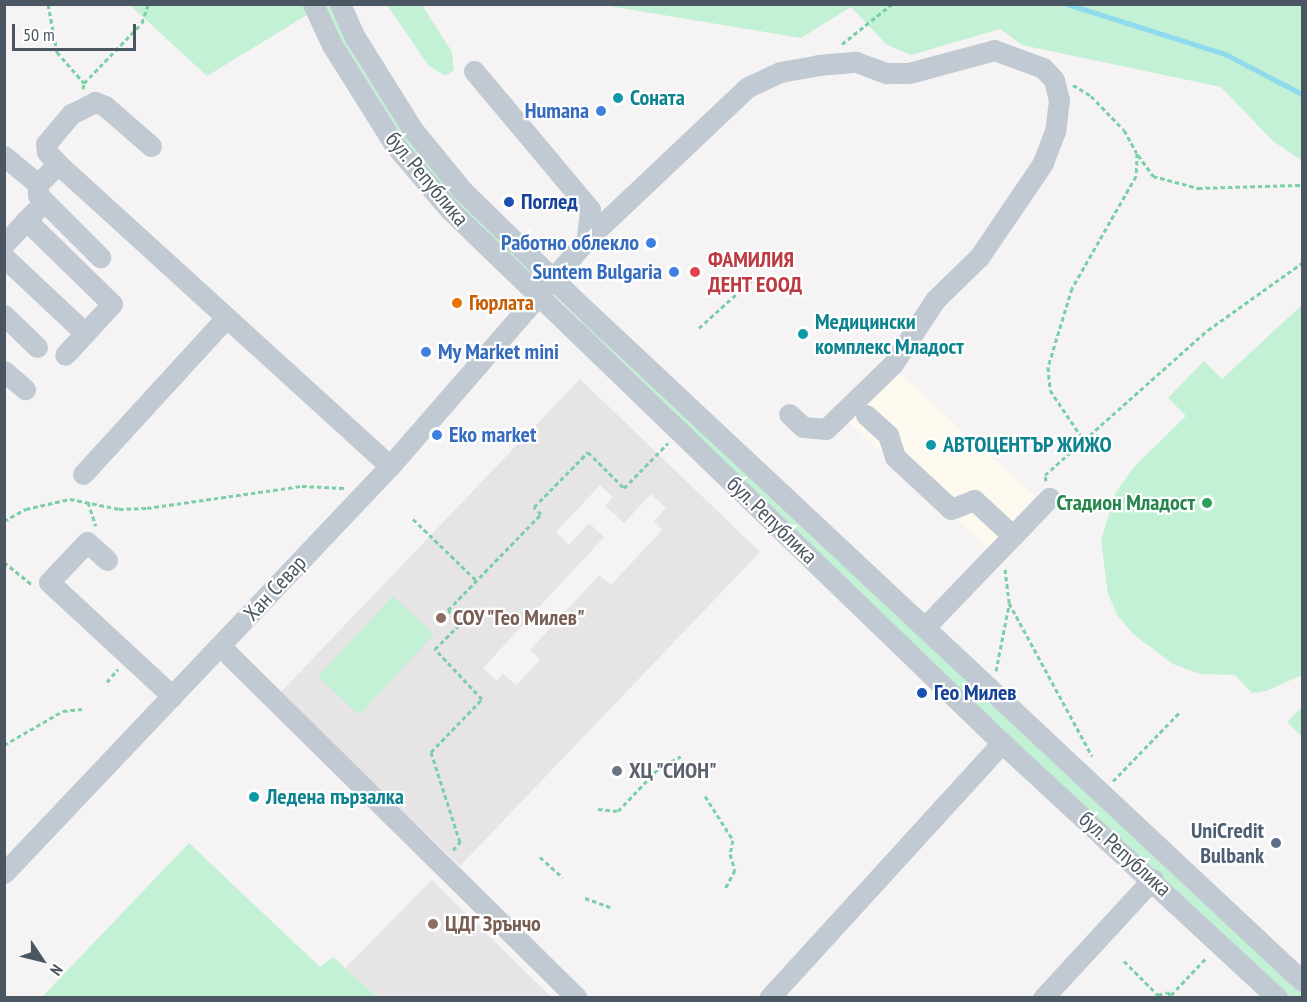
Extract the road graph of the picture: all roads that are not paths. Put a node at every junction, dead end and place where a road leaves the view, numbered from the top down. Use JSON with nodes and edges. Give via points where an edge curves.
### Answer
{"nodes":[{"id":1,"x":312,"y":4,"type":"edge"},
{"id":2,"x":340,"y":4,"type":"edge"},
{"id":3,"x":474,"y":71,"type":"dead end"},
{"id":4,"x":151,"y":146,"type":"dead end"},
{"id":5,"x":4,"y":156,"type":"edge"},
{"id":6,"x":58,"y":164,"type":"junction"},
{"id":7,"x":41,"y":193,"type":"junction"},
{"id":8,"x":26,"y":220,"type":"junction"},
{"id":9,"x":587,"y":239,"type":"junction"},
{"id":10,"x":4,"y":244,"type":"edge"},
{"id":11,"x":4,"y":257,"type":"edge"},
{"id":12,"x":100,"y":257,"type":"dead end"},
{"id":13,"x":553,"y":280,"type":"junction"},
{"id":14,"x":538,"y":297,"type":"junction"},
{"id":15,"x":4,"y":315,"type":"edge"},
{"id":16,"x":225,"y":319,"type":"junction"},
{"id":17,"x":85,"y":333,"type":"junction"},
{"id":18,"x":37,"y":347,"type":"dead end"},
{"id":19,"x":65,"y":355,"type":"dead end"},
{"id":20,"x":4,"y":371,"type":"edge"},
{"id":21,"x":25,"y":389,"type":"dead end"},
{"id":22,"x":789,"y":414,"type":"dead end"},
{"id":23,"x":866,"y":415,"type":"dead end"},
{"id":24,"x":390,"y":466,"type":"junction"},
{"id":25,"x":83,"y":474,"type":"dead end"},
{"id":26,"x":1043,"y":508,"type":"road end"},
{"id":27,"x":1005,"y":542,"type":"junction"},
{"id":28,"x":107,"y":560,"type":"dead end"},
{"id":29,"x":926,"y":626,"type":"junction"},
{"id":30,"x":220,"y":646,"type":"junction"},
{"id":31,"x":172,"y":696,"type":"junction"},
{"id":32,"x":1002,"y":743,"type":"junction"},
{"id":33,"x":4,"y":873,"type":"edge"},
{"id":34,"x":1153,"y":879,"type":"junction"},
{"id":35,"x":1302,"y":981,"type":"edge"},
{"id":36,"x":577,"y":998,"type":"edge"},
{"id":37,"x":769,"y":998,"type":"edge"},
{"id":38,"x":1043,"y":998,"type":"edge"},
{"id":39,"x":1277,"y":998,"type":"edge"}],
"edges":[{"from":1,"to":14,"type":"street","name":"бул. Република","via":[[363,96],[414,170]]},
{"from":2,"to":13,"type":"street","name":"бул. Република","via":[[355,37],[413,130],[464,191]]},
{"from":3,"to":9,"type":"street","via":[[590,209]]},
{"from":4,"to":6,"type":"street","via":[[105,106],[95,102],[82,105],[46,144],[47,152]]},
{"from":5,"to":7,"type":"street"},
{"from":6,"to":7,"type":"street"},
{"from":6,"to":16,"type":"street"},
{"from":7,"to":8,"type":"street"},
{"from":7,"to":12,"type":"street"},
{"from":8,"to":10,"type":"street"},
{"from":8,"to":17,"type":"street","via":[[112,304]]},
{"from":9,"to":13,"type":"street","name":"Хан Севар"},
{"from":9,"to":22,"type":"street","name":"Хан Севар","via":[[748,87],[780,72],[856,62],[886,73],[909,73],[994,50],[1027,60],[1054,80],[1059,100],[1055,131],[1042,162],[979,257],[935,300],[892,364],[826,429],[803,427]]},
{"from":11,"to":17,"type":"street"},
{"from":13,"to":14,"type":"street","name":"Хан Севар"},
{"from":13,"to":29,"type":"street","name":"бул. Република"},
{"from":14,"to":24,"type":"street","name":"Хан Севар"},
{"from":14,"to":32,"type":"street","name":"бул. Република"},
{"from":15,"to":18,"type":"street"},
{"from":16,"to":24,"type":"street"},
{"from":16,"to":25,"type":"street"},
{"from":17,"to":19,"type":"street"},
{"from":20,"to":21,"type":"street"},
{"from":23,"to":27,"type":"street","via":[[888,435],[895,456],[951,510],[974,500]]},
{"from":24,"to":30,"type":"street","name":"Хан Севар"},
{"from":26,"to":27,"type":"street"},
{"from":27,"to":29,"type":"street"},
{"from":28,"to":31,"type":"street","via":[[87,542],[49,582]]},
{"from":29,"to":35,"type":"street","name":"бул. Република"},
{"from":30,"to":31,"type":"street","name":"Хан Севар"},
{"from":30,"to":36,"type":"street"},
{"from":31,"to":33,"type":"street","name":"Хан Севар"},
{"from":32,"to":34,"type":"street","name":"бул. Република"},
{"from":32,"to":37,"type":"street"},
{"from":34,"to":38,"type":"street"},
{"from":34,"to":39,"type":"street","name":"бул. Република"}]}
